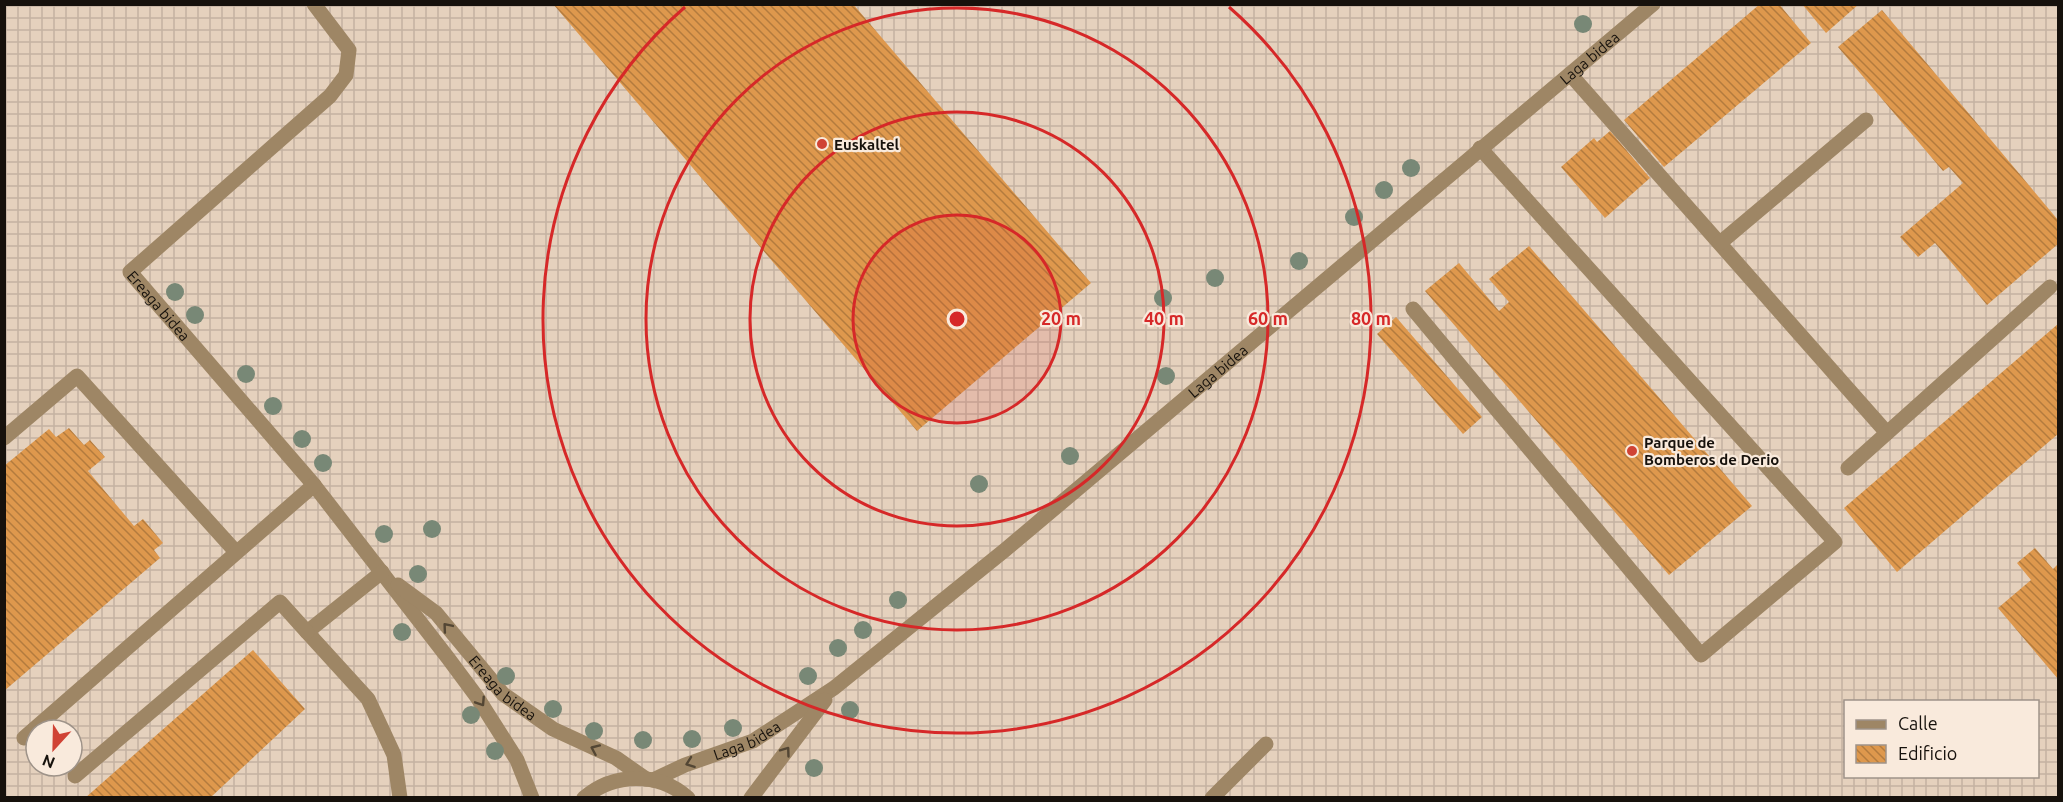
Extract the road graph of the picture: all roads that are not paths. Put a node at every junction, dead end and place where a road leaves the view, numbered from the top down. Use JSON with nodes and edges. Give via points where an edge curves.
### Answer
{"nodes":[{"id":1,"x":314,"y":4,"type":"edge"},
{"id":2,"x":1653,"y":4,"type":"edge"},
{"id":3,"x":1570,"y":74,"type":"junction"},
{"id":4,"x":1866,"y":120,"type":"dead end"},
{"id":5,"x":1480,"y":148,"type":"junction"},
{"id":6,"x":1720,"y":243,"type":"junction"},
{"id":7,"x":2050,"y":287,"type":"dead end"},
{"id":8,"x":1413,"y":309,"type":"dead end"},
{"id":9,"x":1887,"y":433,"type":"junction"},
{"id":10,"x":4,"y":438,"type":"edge"},
{"id":11,"x":1848,"y":468,"type":"dead end"},
{"id":12,"x":314,"y":485,"type":"junction"},
{"id":13,"x":237,"y":552,"type":"junction"},
{"id":14,"x":382,"y":572,"type":"junction"},
{"id":15,"x":307,"y":632,"type":"junction"},
{"id":16,"x":834,"y":688,"type":"junction"},
{"id":17,"x":47,"y":718,"type":"edge"},
{"id":18,"x":1266,"y":744,"type":"dead end"},
{"id":19,"x":84,"y":769,"type":"edge"},
{"id":20,"x":649,"y":779,"type":"junction"},
{"id":21,"x":400,"y":798,"type":"edge"},
{"id":22,"x":532,"y":798,"type":"edge"},
{"id":23,"x":584,"y":798,"type":"edge"},
{"id":24,"x":688,"y":798,"type":"edge"},
{"id":25,"x":751,"y":798,"type":"edge"},
{"id":26,"x":1212,"y":798,"type":"edge"}],
"edges":[{"from":1,"to":12,"type":"street","name":"Ereaga bidea","via":[[349,50],[346,75],[330,96],[130,272]]},
{"from":2,"to":3,"type":"street","name":"Laga bidea"},
{"from":3,"to":5,"type":"street","name":"Laga bidea"},
{"from":3,"to":6,"type":"street"},
{"from":4,"to":6,"type":"street"},
{"from":5,"to":8,"type":"street","via":[[1835,542],[1701,655]]},
{"from":5,"to":16,"type":"street","name":"Laga bidea","via":[[1005,550]]},
{"from":6,"to":9,"type":"street"},
{"from":7,"to":9,"type":"street"},
{"from":9,"to":11,"type":"street"},
{"from":10,"to":13,"type":"street","via":[[77,376]]},
{"from":12,"to":13,"type":"street"},
{"from":12,"to":14,"type":"street","name":"Ereaga bidea"},
{"from":13,"to":17,"type":"street"},
{"from":14,"to":15,"type":"street"},
{"from":20,"to":14,"type":"street","name":"Ereaga bidea","one_way":true,"via":[[616,758],[553,729],[503,694],[436,613]]},
{"from":14,"to":22,"type":"street","name":"Ereaga bidea","one_way":true,"via":[[477,697],[517,760]]},
{"from":15,"to":19,"type":"street","via":[[280,602]]},
{"from":15,"to":21,"type":"street","via":[[368,699],[394,755]]},
{"from":16,"to":20,"type":"street","name":"Laga bidea","one_way":true,"via":[[753,741]]},
{"from":25,"to":16,"type":"street","name":"Laga bidea","one_way":true},
{"from":18,"to":26,"type":"street"},
{"from":20,"to":23,"type":"street","via":[[601,785]]},
{"from":20,"to":24,"type":"street","name":"Ereaga bidea","via":[[670,785]]}]}
